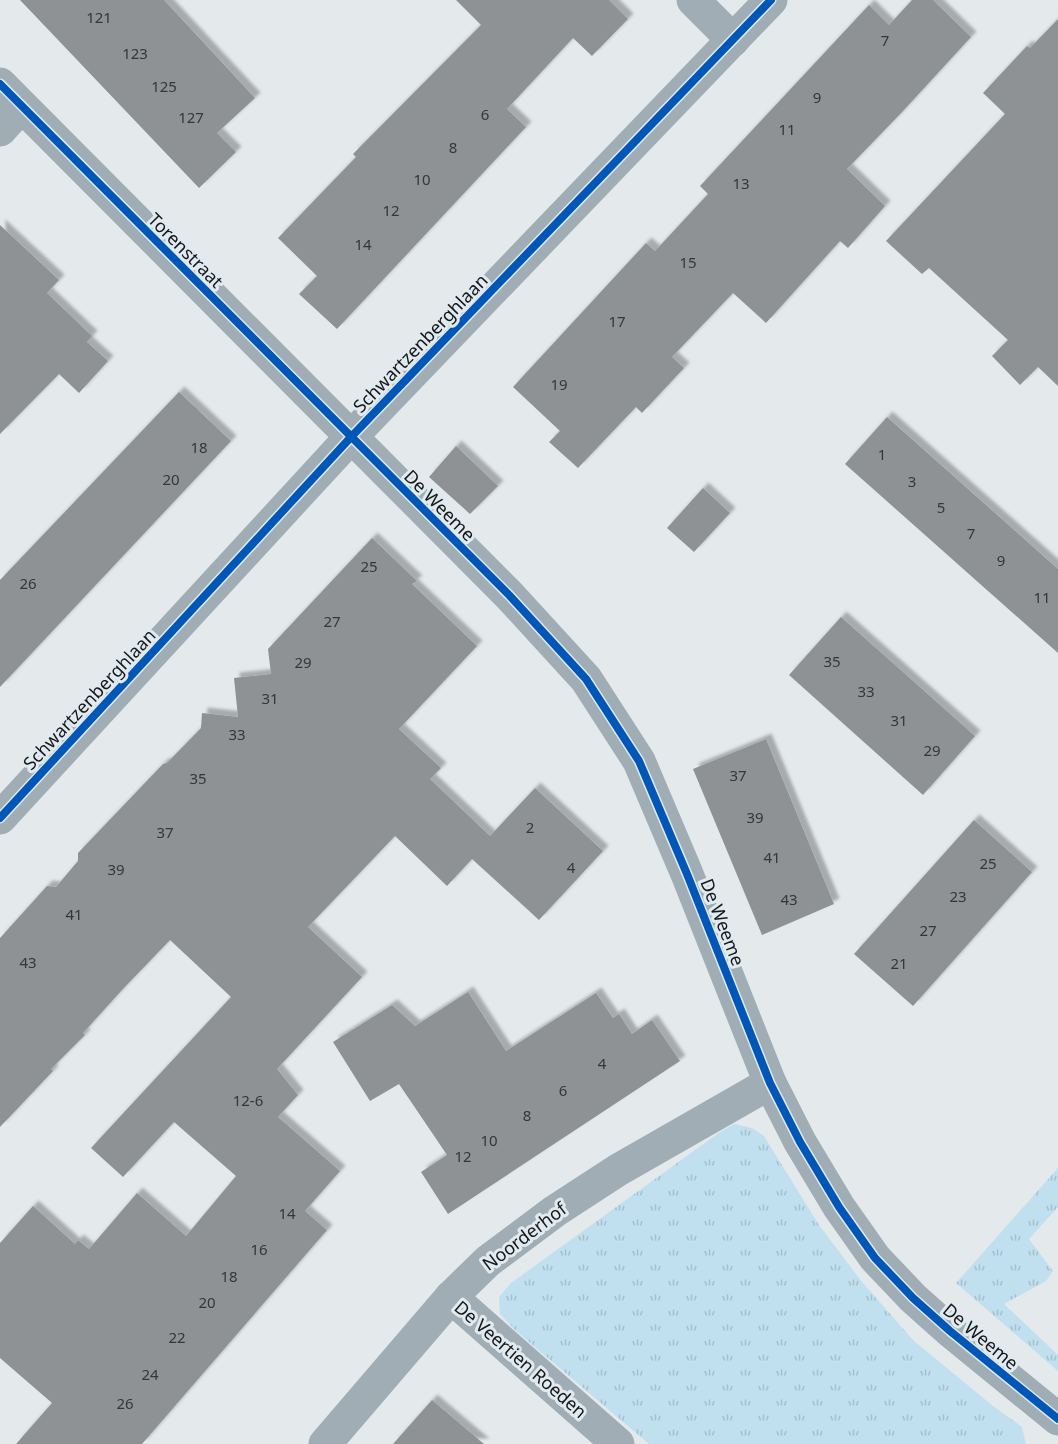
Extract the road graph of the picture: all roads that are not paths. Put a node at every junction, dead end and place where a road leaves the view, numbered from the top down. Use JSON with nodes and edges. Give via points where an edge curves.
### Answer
{"nodes":[{"id":1,"x":693,"y":0,"type":"edge"},
{"id":2,"x":771,"y":0,"type":"edge"},
{"id":3,"x":733,"y":40,"type":"junction"},
{"id":4,"x":7,"y":107,"type":"edge"},
{"id":5,"x":351,"y":437,"type":"junction"},
{"id":6,"x":0,"y":818,"type":"edge"},
{"id":7,"x":770,"y":1083,"type":"junction"},
{"id":8,"x":451,"y":1298,"type":"junction"},
{"id":9,"x":1058,"y":1419,"type":"edge"},
{"id":10,"x":1058,"y":1438,"type":"edge"},
{"id":11,"x":325,"y":1444,"type":"edge"},
{"id":12,"x":618,"y":1444,"type":"edge"},
{"id":13,"x":1052,"y":1444,"type":"edge"}],
"edges":[{"from":1,"to":3,"type":"street"},
{"from":2,"to":3,"type":"street","name":"Schwartzenberghlaan"},
{"from":3,"to":5,"type":"street","name":"Schwartzenberghlaan"},
{"from":4,"to":5,"type":"street","name":"Torenstraat"},
{"from":5,"to":6,"type":"street","name":"Schwartzenberghlaan"},
{"from":5,"to":7,"type":"street","name":"De Weeme","via":[[509,595],[586,680],[639,760]]},
{"from":7,"to":8,"type":"street","name":"Noorderhof","via":[[618,1170],[555,1211],[488,1261]]},
{"from":7,"to":9,"type":"street","name":"De Weeme","via":[[839,1208],[875,1258],[922,1306]]},
{"from":8,"to":11,"type":"street","name":"Noorderhof"},
{"from":8,"to":12,"type":"street","name":"De Veertien Roeden"},
{"from":10,"to":13,"type":"street"}]}
